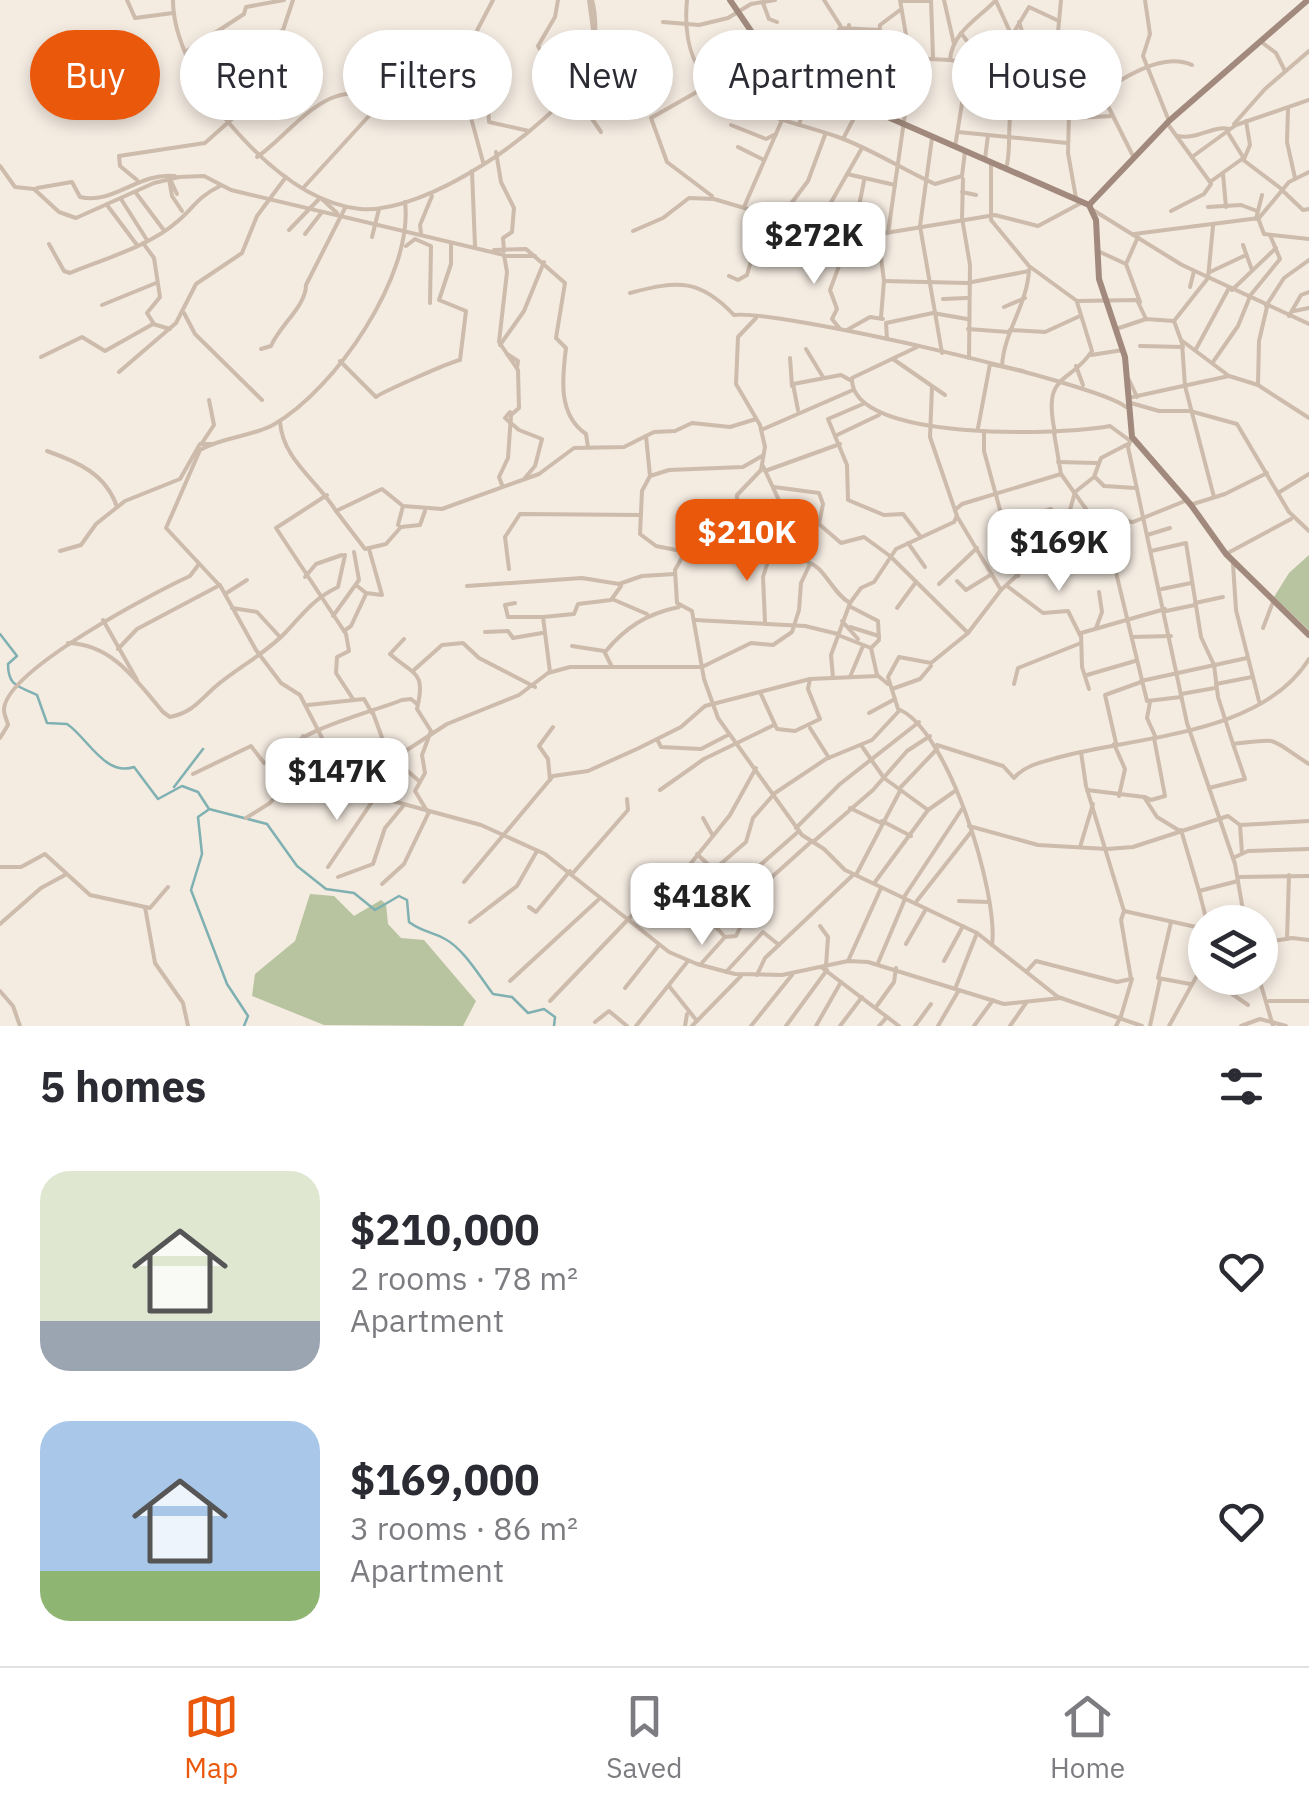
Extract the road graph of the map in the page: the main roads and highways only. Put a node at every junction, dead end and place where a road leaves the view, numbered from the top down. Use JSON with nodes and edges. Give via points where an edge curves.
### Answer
{"nodes":[{"id":1,"x":730,"y":0,"type":"edge"},
{"id":2,"x":1308,"y":0,"type":"edge"},
{"id":3,"x":1085,"y":203,"type":"junction"},
{"id":4,"x":1309,"y":635,"type":"edge"}],
"edges":[{"from":1,"to":3,"type":"main road","via":[[766,53],[814,85]]},
{"from":2,"to":3,"type":"main road"},
{"from":3,"to":4,"type":"main road","via":[[1123,350],[1130,441],[1189,502],[1233,562]]}]}
